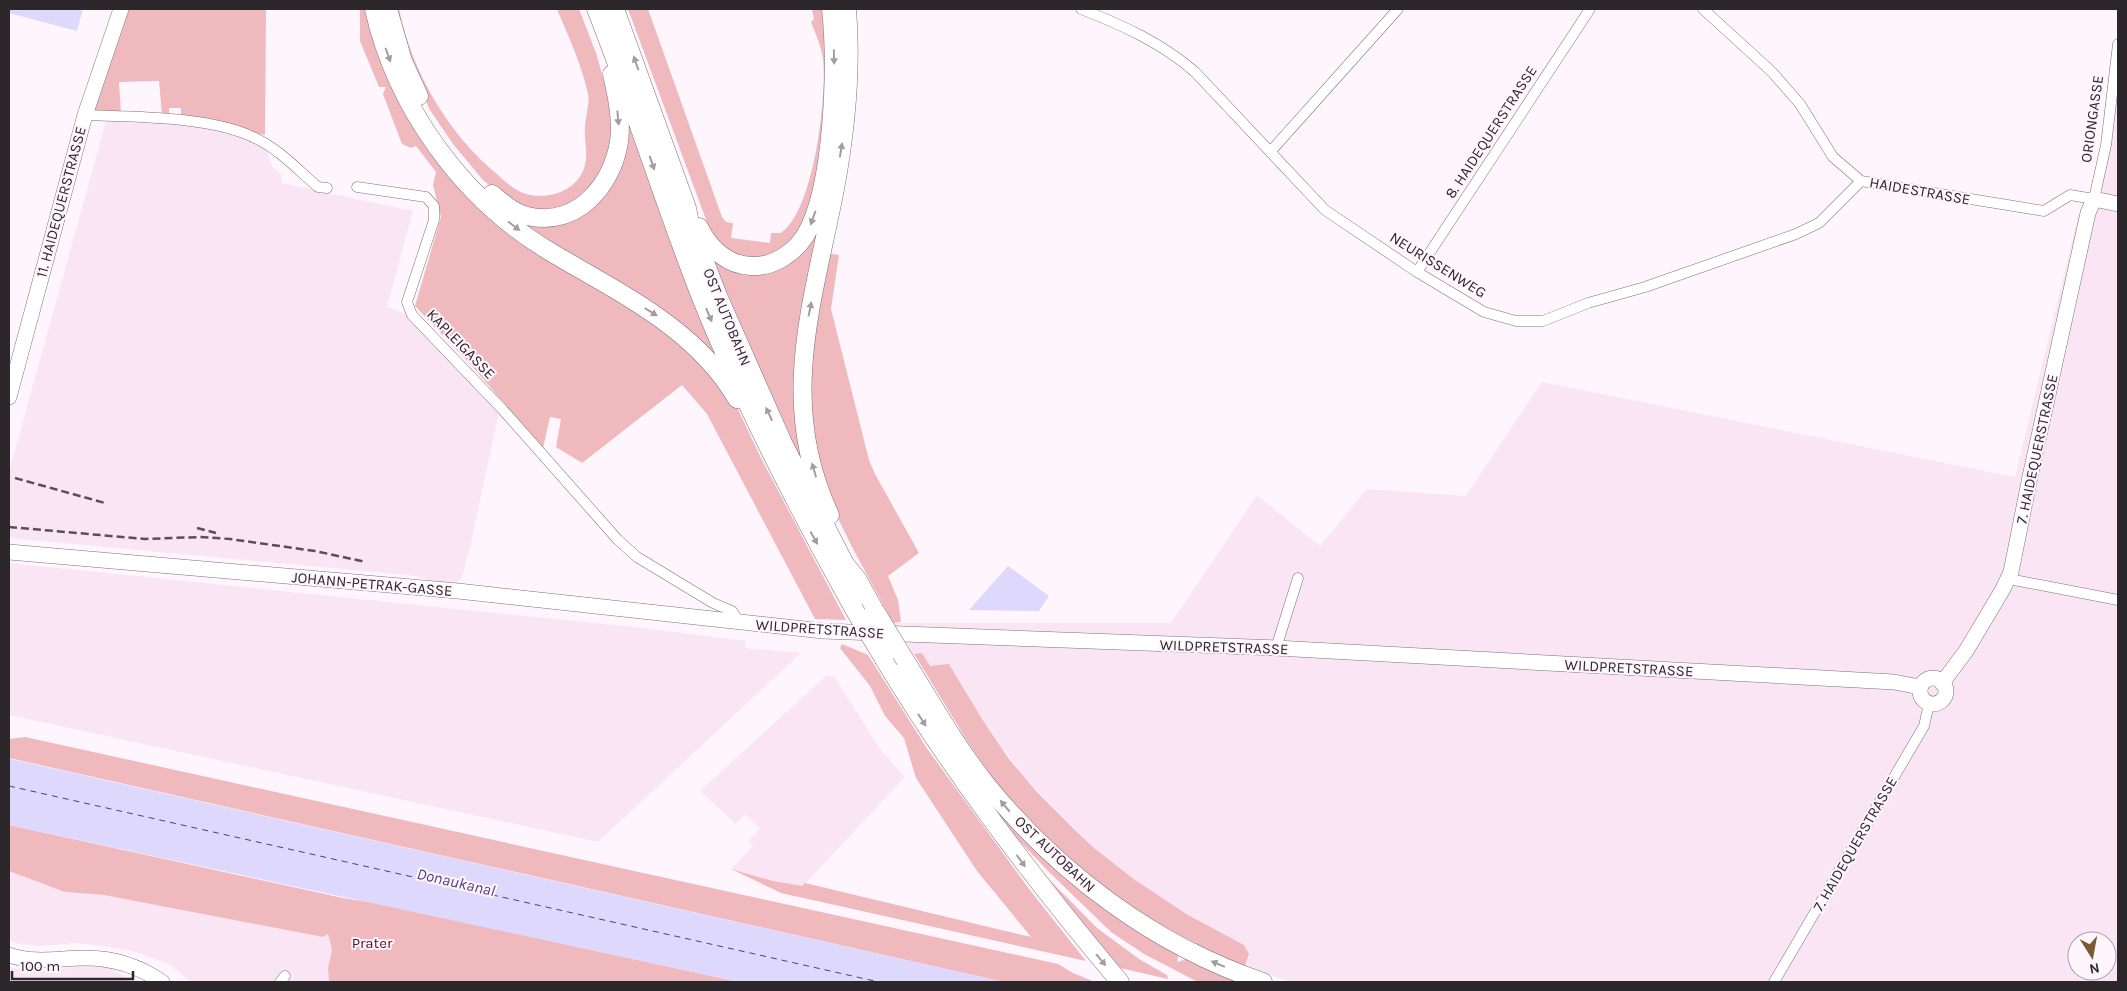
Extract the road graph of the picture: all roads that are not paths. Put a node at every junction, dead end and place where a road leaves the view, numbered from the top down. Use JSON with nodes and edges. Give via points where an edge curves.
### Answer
{"nodes":[{"id":1,"x":121,"y":9,"type":"edge"},
{"id":2,"x":374,"y":9,"type":"edge"},
{"id":3,"x":388,"y":9,"type":"edge"},
{"id":4,"x":596,"y":9,"type":"edge"},
{"id":5,"x":615,"y":9,"type":"edge"},
{"id":6,"x":831,"y":9,"type":"edge"},
{"id":7,"x":847,"y":9,"type":"edge"},
{"id":8,"x":1081,"y":9,"type":"edge"},
{"id":9,"x":1398,"y":9,"type":"edge"},
{"id":10,"x":1590,"y":9,"type":"edge"},
{"id":11,"x":1703,"y":9,"type":"edge"},
{"id":12,"x":606,"y":35,"type":"junction"},
{"id":13,"x":2118,"y":44,"type":"edge"},
{"id":14,"x":2116,"y":76,"type":"edge"},
{"id":15,"x":85,"y":115,"type":"junction"},
{"id":16,"x":1271,"y":152,"type":"junction"},
{"id":17,"x":1861,"y":181,"type":"junction"},
{"id":18,"x":357,"y":187,"type":"dead end"},
{"id":19,"x":327,"y":188,"type":"dead end"},
{"id":20,"x":2094,"y":199,"type":"junction"},
{"id":21,"x":2118,"y":204,"type":"edge"},
{"id":22,"x":687,"y":208,"type":"junction"},
{"id":23,"x":1417,"y":272,"type":"junction"},
{"id":24,"x":9,"y":397,"type":"edge"},
{"id":25,"x":768,"y":448,"type":"junction"},
{"id":26,"x":578,"y":495,"type":"joint"},
{"id":27,"x":9,"y":552,"type":"edge"},
{"id":28,"x":1298,"y":578,"type":"dead end"},
{"id":29,"x":2009,"y":579,"type":"junction"},
{"id":30,"x":858,"y":580,"type":"junction"},
{"id":31,"x":2118,"y":600,"type":"edge"},
{"id":32,"x":735,"y":622,"type":"junction"},
{"id":33,"x":1276,"y":648,"type":"junction"},
{"id":34,"x":1942,"y":682,"type":"junction"},
{"id":35,"x":1920,"y":687,"type":"junction"},
{"id":36,"x":1929,"y":704,"type":"junction"},
{"id":37,"x":9,"y":955,"type":"edge"},
{"id":38,"x":162,"y":982,"type":"edge"},
{"id":39,"x":1120,"y":982,"type":"edge"},
{"id":40,"x":1263,"y":982,"type":"edge"},
{"id":41,"x":1774,"y":982,"type":"edge"}],
"edges":[{"from":1,"to":15,"type":"main road","name":"11. HAIDEQUERSTRASSE"},
{"from":2,"to":25,"type":"highway","one_way":true,"via":[[400,85],[422,124],[454,168],[499,215],[546,250],[655,314],[685,338],[711,363]]},
{"from":12,"to":3,"type":"highway","one_way":true,"via":[[606,53],[613,75],[619,118],[619,142],[614,162],[606,181],[587,202],[564,216],[546,219],[526,216],[507,206],[487,191],[462,163],[438,131],[418,95],[403,61]]},
{"from":4,"to":12,"type":"highway","name":"OST AUTOBAHN"},
{"from":22,"to":5,"type":"highway","name":"OST AUTOBAHN","one_way":true},
{"from":6,"to":22,"type":"highway","one_way":true,"via":[[834,69],[828,145],[822,188],[813,220],[804,237],[780,260],[757,266],[741,265],[714,250]]},
{"from":30,"to":7,"type":"highway","one_way":true,"via":[[814,469],[806,434],[802,391],[806,330],[845,122]]},
{"from":8,"to":16,"type":"street","name":"NEURISSENWEG","via":[[1129,28],[1176,56]]},
{"from":9,"to":16,"type":"street"},
{"from":10,"to":23,"type":"street","name":"8. HAIDEQUERSTRASSE"},
{"from":11,"to":17,"type":"street","name":"HAIDESTRASSE","via":[[1772,72],[1800,104],[1833,156]]},
{"from":12,"to":25,"type":"highway","name":"OST AUTOBAHN","one_way":true,"via":[[703,302]]},
{"from":13,"to":14,"type":"street","name":"ORIONGASSE"},
{"from":14,"to":20,"type":"street","name":"ORIONGASSE"},
{"from":15,"to":19,"type":"street","via":[[179,121],[237,131],[273,149],[318,188]]},
{"from":15,"to":24,"type":"main road","name":"11. HAIDEQUERSTRASSE"},
{"from":16,"to":23,"type":"street","name":"NEURISSENWEG","via":[[1325,210]]},
{"from":17,"to":20,"type":"street","name":"HAIDESTRASSE","via":[[2044,211],[2070,195]]},
{"from":17,"to":23,"type":"street","name":"NEURISSENWEG","via":[[1819,222],[1796,234],[1543,321],[1516,321],[1484,312]]},
{"from":18,"to":26,"type":"street","name":"KAPLEIGASSE","via":[[426,196],[434,206],[434,220],[408,302],[412,315]]},
{"from":20,"to":21,"type":"main road","name":"HAIDESTRASSE"},
{"from":20,"to":29,"type":"main road","name":"7. HAIDEQUERSTRASSE","via":[[2077,258]]},
{"from":30,"to":22,"type":"highway","name":"OST AUTOBAHN","one_way":true,"via":[[845,564],[761,396],[718,296]]},
{"from":25,"to":39,"type":"highway","name":"OST AUTOBAHN","one_way":true,"bridge":true,"via":[[854,609],[970,791],[1025,867]]},
{"from":26,"to":32,"type":"street","name":"WILDPRETSTRASSE","via":[[637,557],[732,611]]},
{"from":27,"to":32,"type":"main road","name":"JOHANN-PETRAK-GASSE","via":[[486,594]]},
{"from":28,"to":33,"type":"street"},
{"from":29,"to":31,"type":"street"},
{"from":29,"to":34,"type":"main road","name":"7. HAIDEQUERSTRASSE","via":[[1966,651]]},
{"from":40,"to":30,"type":"highway","name":"OST AUTOBAHN","one_way":true,"bridge":true,"via":[[1197,955],[1146,927],[1063,866],[1023,827],[985,782],[905,660]]},
{"from":32,"to":33,"type":"main road","name":"WILDPRETSTRASSE","via":[[823,631]]},
{"from":33,"to":35,"type":"main road","name":"WILDPRETSTRASSE","via":[[1886,682]]},
{"from":34,"to":35,"type":"main road","via":[[1927,679]]},
{"from":34,"to":36,"type":"main road","name":"7. HAIDEQUERSTRASSE","via":[[1944,697],[1938,703]]},
{"from":35,"to":36,"type":"main road","via":[[1920,696]]},
{"from":36,"to":41,"type":"street","name":"7. HAIDEQUERSTRASSE","via":[[1924,726]]},
{"from":37,"to":38,"type":"main road","via":[[36,961],[98,959],[116,962],[137,968]]}]}
